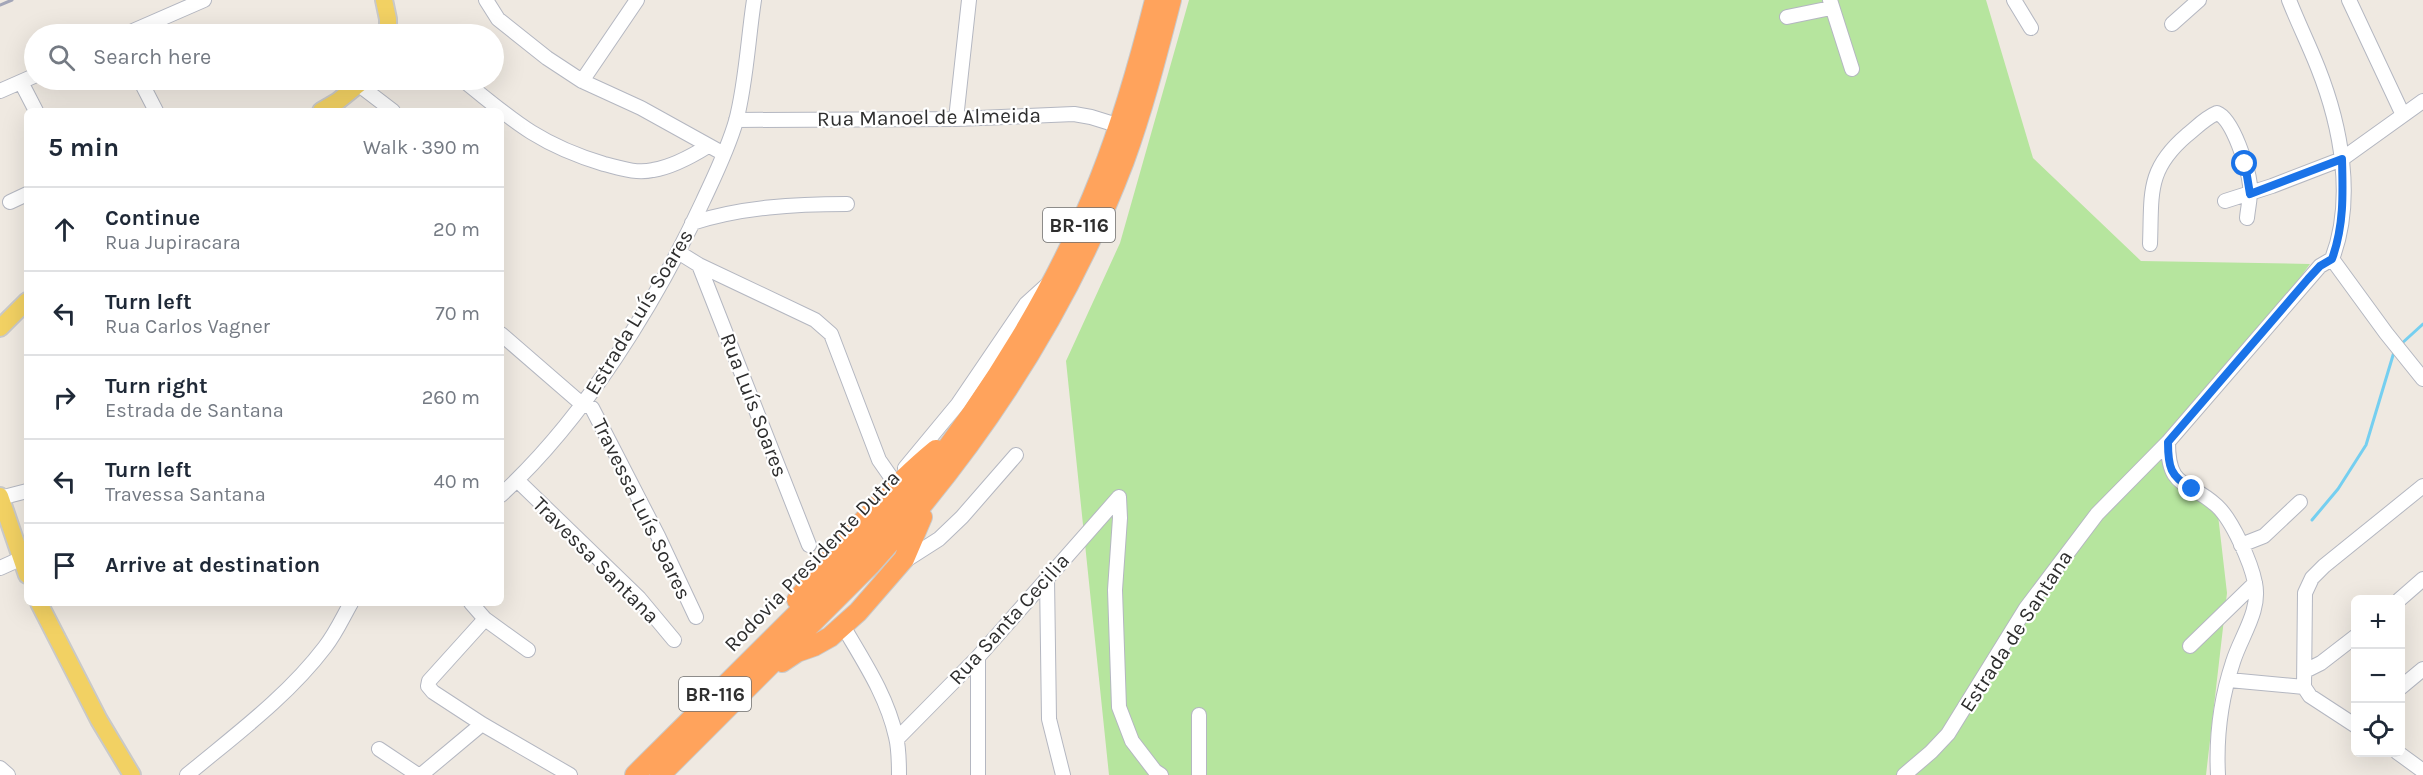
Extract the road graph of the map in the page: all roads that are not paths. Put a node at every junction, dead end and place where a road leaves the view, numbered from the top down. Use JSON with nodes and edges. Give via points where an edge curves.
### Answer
{"nodes":[{"id":1,"x":204,"y":0,"type":"edge"},
{"id":2,"x":384,"y":0,"type":"edge"},
{"id":3,"x":637,"y":0,"type":"edge"},
{"id":4,"x":754,"y":0,"type":"edge"},
{"id":5,"x":969,"y":0,"type":"edge"},
{"id":6,"x":1155,"y":0,"type":"edge"},
{"id":7,"x":1171,"y":0,"type":"edge"},
{"id":8,"x":2014,"y":0,"type":"edge"},
{"id":9,"x":2199,"y":0,"type":"edge"},
{"id":10,"x":2289,"y":0,"type":"edge"},
{"id":11,"x":2349,"y":0,"type":"edge"},
{"id":12,"x":491,"y":3,"type":"edge"},
{"id":13,"x":1831,"y":4,"type":"edge"},
{"id":14,"x":1787,"y":17,"type":"dead end"},
{"id":15,"x":149,"y":24,"type":"edge"},
{"id":16,"x":389,"y":24,"type":"edge"},
{"id":17,"x":2172,"y":24,"type":"dead end"},
{"id":18,"x":2031,"y":28,"type":"dead end"},
{"id":19,"x":1852,"y":69,"type":"dead end"},
{"id":20,"x":24,"y":81,"type":"edge"},
{"id":21,"x":582,"y":81,"type":"junction"},
{"id":22,"x":21,"y":82,"type":"junction"},
{"id":23,"x":24,"y":88,"type":"edge"},
{"id":24,"x":25,"y":90,"type":"edge"},
{"id":25,"x":145,"y":90,"type":"edge"},
{"id":26,"x":351,"y":90,"type":"edge"},
{"id":27,"x":371,"y":90,"type":"edge"},
{"id":28,"x":476,"y":90,"type":"edge"},
{"id":29,"x":0,"y":91,"type":"edge"},
{"id":30,"x":2422,"y":103,"type":"edge"},
{"id":31,"x":34,"y":108,"type":"edge"},
{"id":32,"x":154,"y":108,"type":"edge"},
{"id":33,"x":325,"y":108,"type":"edge"},
{"id":34,"x":390,"y":108,"type":"edge"},
{"id":35,"x":498,"y":108,"type":"edge"},
{"id":36,"x":504,"y":113,"type":"edge"},
{"id":37,"x":2403,"y":115,"type":"junction"},
{"id":38,"x":957,"y":119,"type":"junction"},
{"id":39,"x":736,"y":120,"type":"junction"},
{"id":40,"x":1119,"y":126,"type":"junction"},
{"id":41,"x":708,"y":146,"type":"junction"},
{"id":42,"x":724,"y":154,"type":"junction"},
{"id":43,"x":2342,"y":159,"type":"junction"},
{"id":44,"x":2250,"y":194,"type":"junction"},
{"id":45,"x":24,"y":195,"type":"edge"},
{"id":46,"x":2225,"y":201,"type":"dead end"},
{"id":47,"x":10,"y":202,"type":"dead end"},
{"id":48,"x":847,"y":204,"type":"dead end"},
{"id":49,"x":2247,"y":218,"type":"dead end"},
{"id":50,"x":692,"y":223,"type":"junction"},
{"id":51,"x":2150,"y":244,"type":"dead end"},
{"id":52,"x":678,"y":252,"type":"junction"},
{"id":53,"x":2332,"y":259,"type":"junction"},
{"id":54,"x":699,"y":265,"type":"junction"},
{"id":55,"x":1051,"y":282,"type":"junction"},
{"id":56,"x":24,"y":304,"type":"edge"},
{"id":57,"x":0,"y":328,"type":"edge"},
{"id":58,"x":504,"y":341,"type":"edge"},
{"id":59,"x":1025,"y":361,"type":"junction"},
{"id":60,"x":2423,"y":378,"type":"edge"},
{"id":61,"x":584,"y":404,"type":"junction"},
{"id":62,"x":958,"y":431,"type":"junction"},
{"id":63,"x":2168,"y":442,"type":"junction"},
{"id":64,"x":1016,"y":455,"type":"dead end"},
{"id":65,"x":2143,"y":468,"type":"junction"},
{"id":66,"x":2174,"y":476,"type":"junction"},
{"id":67,"x":517,"y":480,"type":"junction"},
{"id":68,"x":2423,"y":486,"type":"edge"},
{"id":69,"x":893,"y":487,"type":"junction"},
{"id":70,"x":24,"y":492,"type":"edge"},
{"id":71,"x":504,"y":492,"type":"edge"},
{"id":72,"x":0,"y":497,"type":"edge"},
{"id":73,"x":2300,"y":502,"type":"dead end"},
{"id":74,"x":809,"y":545,"type":"dead end"},
{"id":75,"x":2241,"y":545,"type":"junction"},
{"id":76,"x":20,"y":559,"type":"junction"},
{"id":77,"x":899,"y":565,"type":"junction"},
{"id":78,"x":0,"y":568,"type":"edge"},
{"id":79,"x":24,"y":568,"type":"edge"},
{"id":80,"x":1047,"y":578,"type":"junction"},
{"id":81,"x":2423,"y":579,"type":"edge"},
{"id":82,"x":2255,"y":583,"type":"junction"},
{"id":83,"x":2405,"y":595,"type":"edge"},
{"id":84,"x":41,"y":606,"type":"edge"},
{"id":85,"x":349,"y":606,"type":"edge"},
{"id":86,"x":474,"y":606,"type":"edge"},
{"id":87,"x":696,"y":617,"type":"dead end"},
{"id":88,"x":485,"y":619,"type":"junction"},
{"id":89,"x":843,"y":626,"type":"junction"},
{"id":90,"x":2351,"y":639,"type":"edge"},
{"id":91,"x":674,"y":640,"type":"dead end"},
{"id":92,"x":2190,"y":646,"type":"dead end"},
{"id":93,"x":528,"y":650,"type":"dead end"},
{"id":94,"x":978,"y":657,"type":"junction"},
{"id":95,"x":2423,"y":669,"type":"edge"},
{"id":96,"x":2305,"y":672,"type":"junction"},
{"id":97,"x":2229,"y":680,"type":"junction"},
{"id":98,"x":2405,"y":684,"type":"edge"},
{"id":99,"x":2304,"y":687,"type":"junction"},
{"id":100,"x":1199,"y":715,"type":"dead end"},
{"id":101,"x":2351,"y":722,"type":"edge"},
{"id":102,"x":482,"y":724,"type":"junction"},
{"id":103,"x":897,"y":739,"type":"junction"},
{"id":104,"x":379,"y":749,"type":"dead end"},
{"id":105,"x":2405,"y":757,"type":"edge"},
{"id":106,"x":2420,"y":764,"type":"edge"},
{"id":107,"x":0,"y":768,"type":"edge"},
{"id":108,"x":658,"y":770,"type":"edge"},
{"id":109,"x":569,"y":774,"type":"edge"},
{"id":110,"x":8,"y":775,"type":"edge"},
{"id":111,"x":132,"y":775,"type":"edge"},
{"id":112,"x":187,"y":775,"type":"edge"},
{"id":113,"x":420,"y":775,"type":"edge"},
{"id":114,"x":635,"y":775,"type":"edge"},
{"id":115,"x":899,"y":775,"type":"edge"},
{"id":116,"x":978,"y":775,"type":"edge"},
{"id":117,"x":1064,"y":775,"type":"edge"},
{"id":118,"x":1161,"y":775,"type":"edge"},
{"id":119,"x":1199,"y":775,"type":"edge"},
{"id":120,"x":1904,"y":775,"type":"edge"},
{"id":121,"x":2218,"y":775,"type":"edge"}],
"edges":[{"from":1,"to":15,"type":"street"},
{"from":2,"to":16,"type":"main road"},
{"from":3,"to":21,"type":"street"},
{"from":4,"to":39,"type":"street","name":"Estrada Luís Soares"},
{"from":5,"to":38,"type":"street"},
{"from":6,"to":40,"type":"highway","name":"Rodovia Presidente Dutra","number":"BR-116"},
{"from":7,"to":59,"type":"highway","name":"Rodovia Presidente Dutra","number":"BR-116","via":[[1123,162],[1057,308]]},
{"from":8,"to":18,"type":"street"},
{"from":9,"to":17,"type":"street"},
{"from":10,"to":43,"type":"street","via":[[2318,68]]},
{"from":11,"to":37,"type":"street"},
{"from":12,"to":21,"type":"street","via":[[514,33]]},
{"from":13,"to":14,"type":"street"},
{"from":13,"to":19,"type":"street"},
{"from":20,"to":22,"type":"street"},
{"from":21,"to":41,"type":"street","via":[[641,108]]},
{"from":22,"to":23,"type":"street"},
{"from":22,"to":29,"type":"street"},
{"from":24,"to":31,"type":"street"},
{"from":25,"to":32,"type":"street"},
{"from":26,"to":33,"type":"main road"},
{"from":27,"to":34,"type":"street"},
{"from":28,"to":35,"type":"street"},
{"from":30,"to":37,"type":"street"},
{"from":36,"to":41,"type":"street","via":[[531,134],[572,154],[624,170],[654,170]]},
{"from":37,"to":43,"type":"street"},
{"from":38,"to":39,"type":"street","name":"Rua Manoel de Almeida"},
{"from":38,"to":40,"type":"street","name":"Rua Manoel de Almeida","via":[[1074,114]]},
{"from":39,"to":42,"type":"street","name":"Estrada Luís Soares"},
{"from":40,"to":55,"type":"highway","name":"Rodovia Presidente Dutra","number":"BR-116","via":[[1100,180]]},
{"from":41,"to":42,"type":"street"},
{"from":42,"to":50,"type":"street","name":"Estrada Luís Soares"},
{"from":43,"to":44,"type":"street"},
{"from":43,"to":53,"type":"street","via":[[2341,230]]},
{"from":44,"to":46,"type":"street"},
{"from":44,"to":49,"type":"street"},
{"from":44,"to":51,"type":"street","via":[[2245,164],[2233,133],[2220,114],[2209,117],[2161,162],[2153,186]]},
{"from":45,"to":47,"type":"street"},
{"from":48,"to":50,"type":"street","via":[[799,204]]},
{"from":50,"to":52,"type":"street","name":"Estrada Luís Soares"},
{"from":52,"to":54,"type":"street"},
{"from":52,"to":61,"type":"street","name":"Estrada Luís Soares"},
{"from":53,"to":60,"type":"street"},
{"from":53,"to":63,"type":"street","name":"Estrada de Santana","via":[[2308,279]]},
{"from":54,"to":69,"type":"street","via":[[825,327]]},
{"from":54,"to":74,"type":"street","name":"Rua Luís Soares"},
{"from":55,"to":62,"type":"highway","name":"Rodovia Presidente Dutra","number":"BR-116","via":[[1008,358]]},
{"from":55,"to":69,"type":"street","via":[[1026,304],[958,404]]},
{"from":56,"to":57,"type":"main road"},
{"from":58,"to":61,"type":"street","name":"Travessa Luís Soares"},
{"from":59,"to":77,"type":"highway","via":[[1011,392],[920,520],[907,555]]},
{"from":59,"to":108,"type":"highway","name":"Rodovia Presidente Dutra","number":"BR-116","via":[[937,488],[900,533]]},
{"from":61,"to":67,"type":"street","name":"Estrada Luís Soares"},
{"from":61,"to":87,"type":"street","name":"Travessa Luís Soares","via":[[592,408],[612,445]]},
{"from":62,"to":69,"type":"highway"},
{"from":62,"to":108,"type":"highway","name":"Rodovia Presidente Dutra","number":"BR-116","via":[[872,540]]},
{"from":63,"to":65,"type":"street","name":"Estrada de Santana"},
{"from":63,"to":66,"type":"street"},
{"from":64,"to":77,"type":"street","via":[[939,539]]},
{"from":65,"to":66,"type":"street"},
{"from":65,"to":120,"type":"street","name":"Estrada de Santana","via":[[2097,514],[2056,565],[1948,734]]},
{"from":66,"to":75,"type":"street","via":[[2217,506]]},
{"from":67,"to":71,"type":"street","name":"Estrada Luís Soares"},
{"from":67,"to":91,"type":"street","name":"Travessa Santana","via":[[639,598]]},
{"from":68,"to":96,"type":"street","via":[[2312,578],[2305,593]]},
{"from":69,"to":108,"type":"highway","via":[[780,620],[682,715]]},
{"from":70,"to":72,"type":"street"},
{"from":72,"to":76,"type":"main road"},
{"from":73,"to":75,"type":"street","via":[[2264,536]]},
{"from":75,"to":82,"type":"street"},
{"from":76,"to":78,"type":"street"},
{"from":76,"to":79,"type":"main road"},
{"from":77,"to":89,"type":"highway"},
{"from":80,"to":94,"type":"street","name":"Rua Santa Cecilia"},
{"from":80,"to":117,"type":"street","via":[[1049,719]]},
{"from":80,"to":118,"type":"street","name":"Rua Santa Cecilia","via":[[1119,497],[1119,707],[1132,741]]},
{"from":81,"to":83,"type":"street"},
{"from":82,"to":92,"type":"street"},
{"from":82,"to":97,"type":"street","via":[[2253,612]]},
{"from":84,"to":111,"type":"main road"},
{"from":85,"to":112,"type":"street","via":[[310,666]]},
{"from":86,"to":88,"type":"street"},
{"from":88,"to":93,"type":"street"},
{"from":88,"to":102,"type":"street","via":[[428,686]]},
{"from":89,"to":103,"type":"street","via":[[881,690]]},
{"from":89,"to":108,"type":"highway","via":[[786,659],[737,707]]},
{"from":90,"to":96,"type":"street"},
{"from":94,"to":103,"type":"street","name":"Rua Santa Cecilia"},
{"from":94,"to":116,"type":"street"},
{"from":95,"to":98,"type":"street"},
{"from":96,"to":99,"type":"street"},
{"from":97,"to":99,"type":"street"},
{"from":97,"to":121,"type":"street","via":[[2221,711]]},
{"from":99,"to":101,"type":"street","via":[[2310,696]]},
{"from":100,"to":119,"type":"street"},
{"from":102,"to":109,"type":"street"},
{"from":102,"to":113,"type":"street"},
{"from":103,"to":115,"type":"street"},
{"from":104,"to":113,"type":"street"},
{"from":105,"to":106,"type":"street"},
{"from":107,"to":110,"type":"street"},
{"from":108,"to":114,"type":"highway","name":"Rodovia Presidente Dutra","number":"BR-116"}]}
